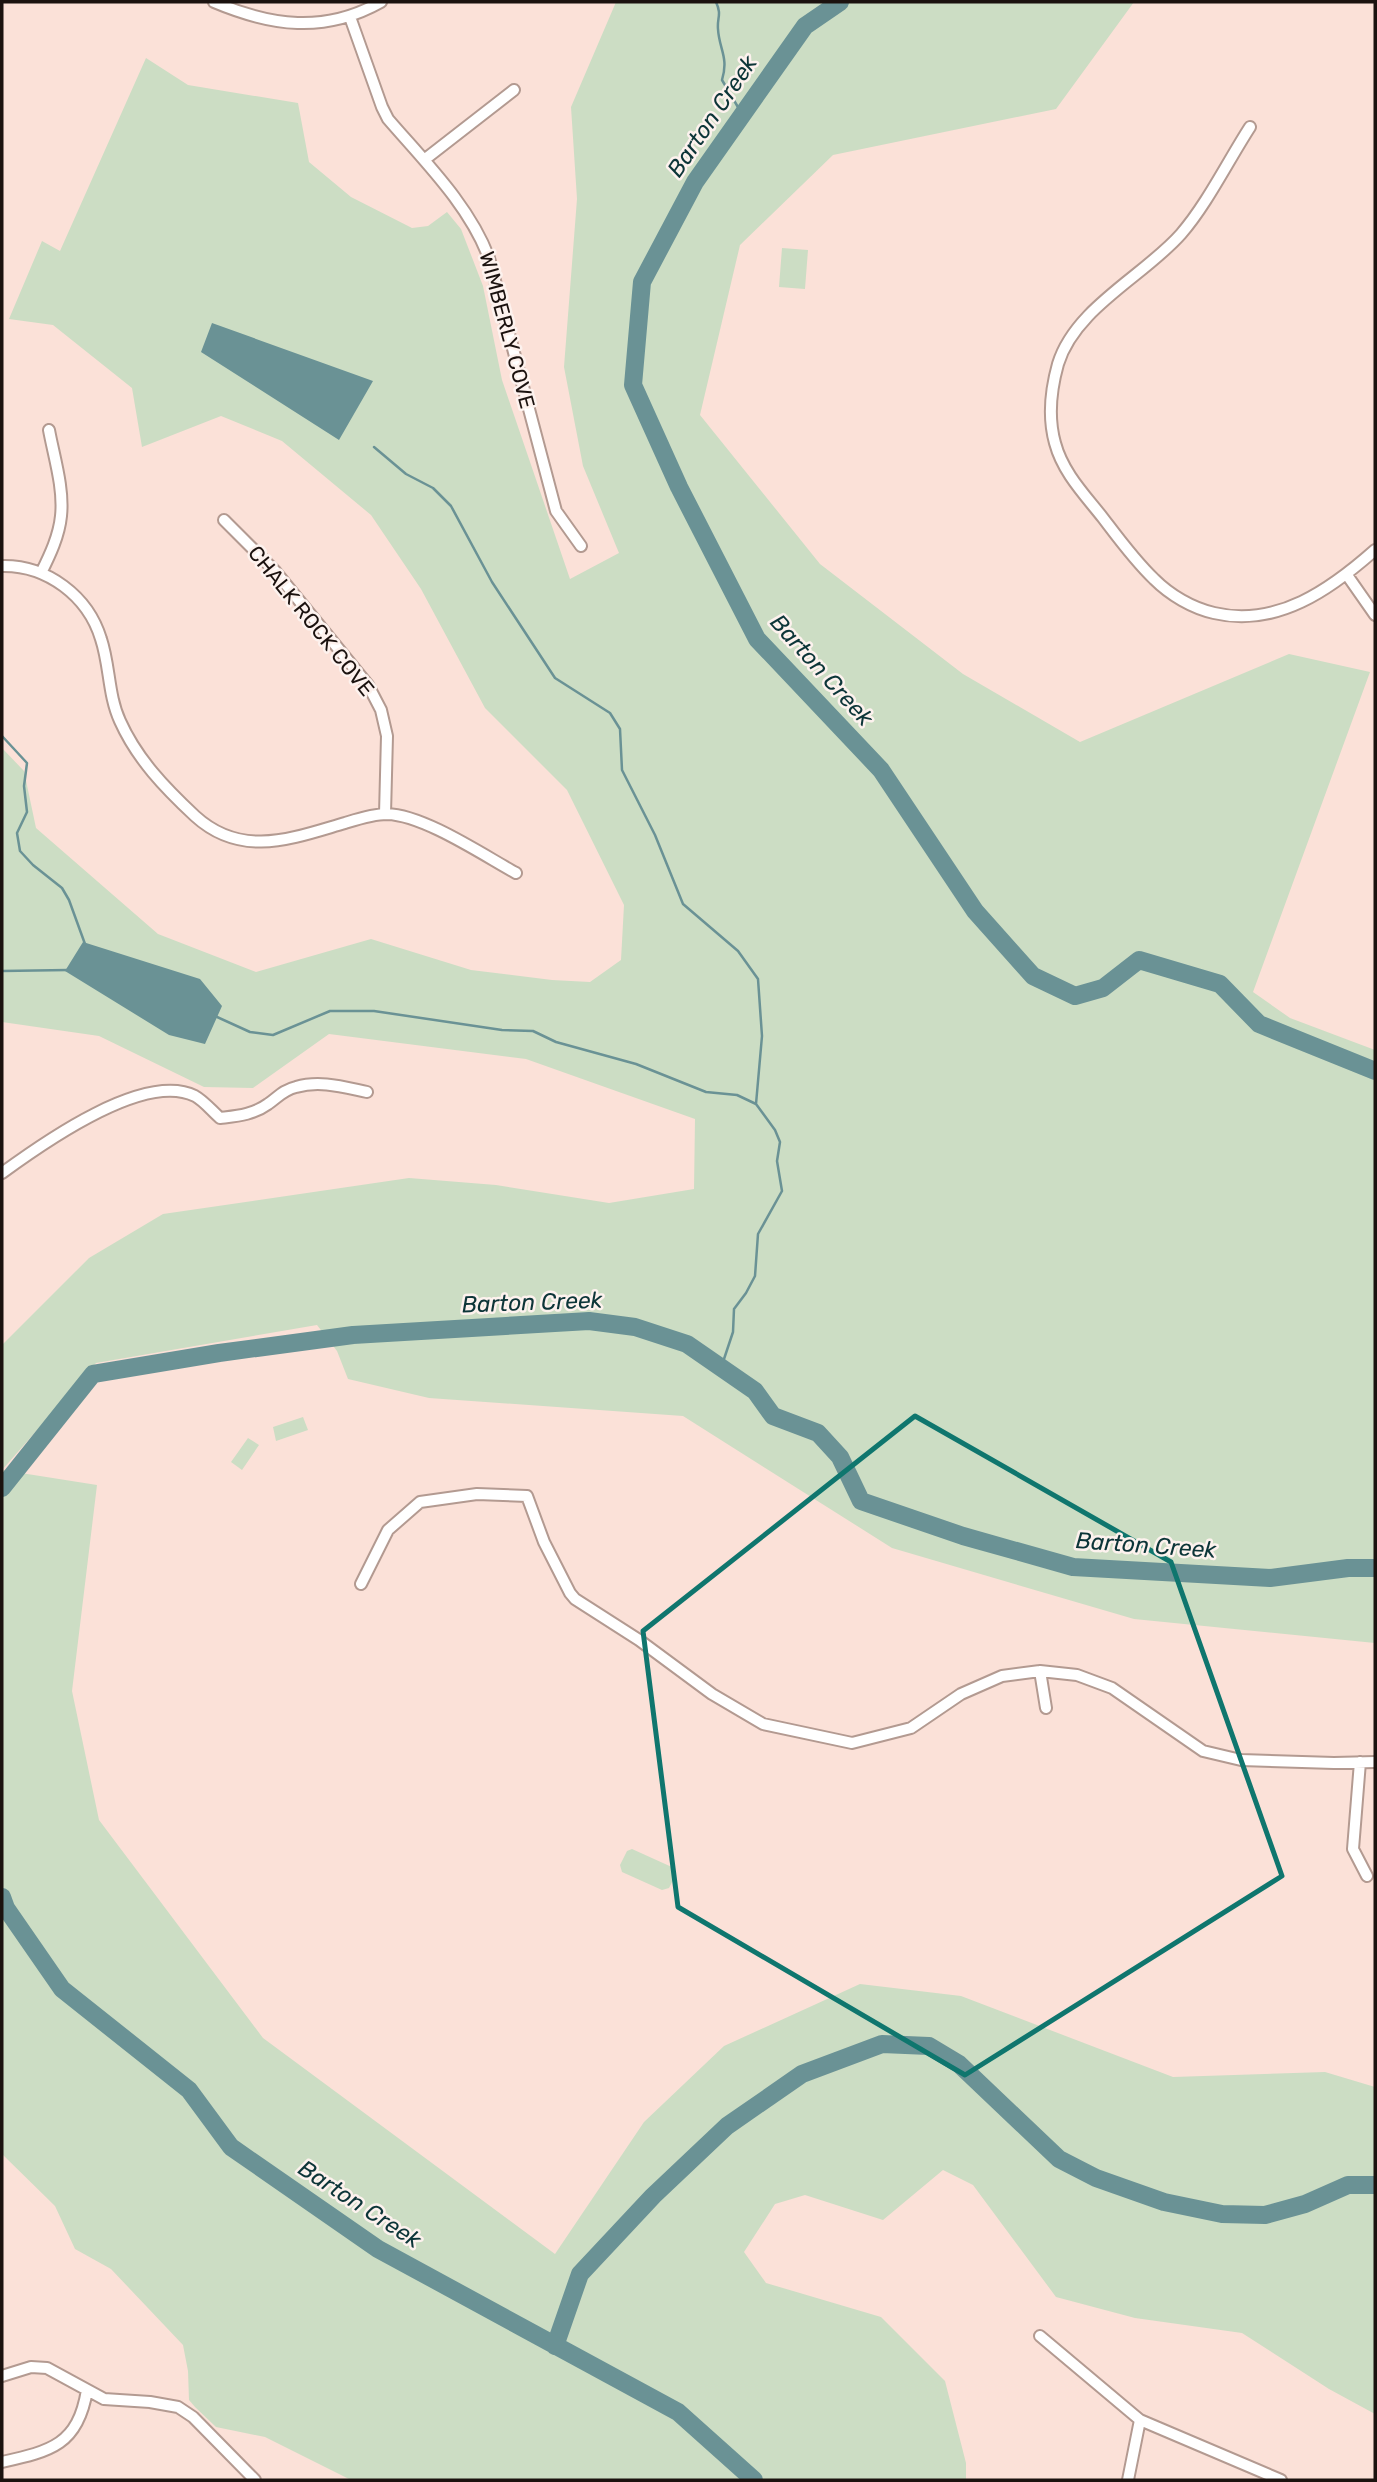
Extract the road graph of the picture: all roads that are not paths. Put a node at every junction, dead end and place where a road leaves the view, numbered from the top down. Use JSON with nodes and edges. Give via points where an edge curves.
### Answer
{"nodes":[{"id":1,"x":214,"y":2,"type":"edge"},
{"id":2,"x":381,"y":2,"type":"edge"},
{"id":3,"x":350,"y":17,"type":"junction"},
{"id":4,"x":514,"y":90,"type":"dead end"},
{"id":5,"x":1250,"y":127,"type":"dead end"},
{"id":6,"x":424,"y":160,"type":"junction"},
{"id":7,"x":49,"y":430,"type":"dead end"},
{"id":8,"x":224,"y":520,"type":"dead end"},
{"id":9,"x":581,"y":546,"type":"dead end"},
{"id":10,"x":1375,"y":550,"type":"edge"},
{"id":11,"x":2,"y":566,"type":"edge"},
{"id":12,"x":41,"y":573,"type":"junction"},
{"id":13,"x":1347,"y":575,"type":"junction"},
{"id":14,"x":1375,"y":615,"type":"edge"},
{"id":15,"x":385,"y":814,"type":"junction"},
{"id":16,"x":516,"y":873,"type":"dead end"},
{"id":17,"x":367,"y":1092,"type":"dead end"},
{"id":18,"x":2,"y":1172,"type":"edge"},
{"id":19,"x":361,"y":1584,"type":"dead end"},
{"id":20,"x":1041,"y":1671,"type":"junction"},
{"id":21,"x":1046,"y":1708,"type":"dead end"},
{"id":22,"x":1360,"y":1762,"type":"junction"},
{"id":23,"x":1375,"y":1762,"type":"edge"},
{"id":24,"x":1367,"y":1875,"type":"dead end"},
{"id":25,"x":1040,"y":2336,"type":"dead end"},
{"id":26,"x":2,"y":2376,"type":"edge"},
{"id":27,"x":87,"y":2390,"type":"junction"},
{"id":28,"x":1140,"y":2420,"type":"junction"},
{"id":29,"x":2,"y":2462,"type":"edge"},
{"id":30,"x":255,"y":2480,"type":"edge"},
{"id":31,"x":1128,"y":2480,"type":"edge"},
{"id":32,"x":1281,"y":2480,"type":"edge"}],
"edges":[{"from":1,"to":3,"type":"street","via":[[277,22],[311,24]]},
{"from":2,"to":3,"type":"street"},
{"from":3,"to":6,"type":"street","name":"WIMBERLY COVE","via":[[388,119]]},
{"from":4,"to":6,"type":"street"},
{"from":5,"to":13,"type":"street","via":[[1181,234],[1099,304],[1071,339],[1053,386],[1055,442],[1065,470],[1131,554],[1181,600],[1214,613],[1248,616],[1284,610]]},
{"from":6,"to":9,"type":"street","name":"WIMBERLY COVE","via":[[483,241],[556,511]]},
{"from":7,"to":12,"type":"street","via":[[61,516]]},
{"from":8,"to":15,"type":"street","name":"CHALK ROCK COVE","via":[[275,571],[368,685],[387,736]]},
{"from":10,"to":13,"type":"street"},
{"from":11,"to":12,"type":"street"},
{"from":12,"to":15,"type":"street","via":[[79,598],[89,612],[101,637],[114,704],[131,744],[147,767],[198,818],[220,833],[248,842],[275,842]]},
{"from":13,"to":14,"type":"street"},
{"from":15,"to":16,"type":"street","via":[[424,824]]},
{"from":17,"to":18,"type":"street","via":[[324,1083],[295,1087],[243,1116],[220,1118],[195,1097],[164,1090],[113,1105],[54,1136]]},
{"from":19,"to":20,"type":"street","via":[[388,1530],[419,1502],[477,1493],[527,1496],[544,1542],[575,1599],[712,1695],[763,1724],[852,1743],[911,1728],[961,1693],[1002,1676]]},
{"from":20,"to":21,"type":"street"},
{"from":20,"to":22,"type":"street","via":[[1077,1675],[1112,1688],[1203,1751],[1241,1760]]},
{"from":22,"to":23,"type":"street"},
{"from":22,"to":24,"type":"street","via":[[1353,1849]]},
{"from":25,"to":28,"type":"street"},
{"from":26,"to":27,"type":"street","via":[[31,2367],[47,2368]]},
{"from":27,"to":29,"type":"street","via":[[83,2415],[59,2444]]},
{"from":27,"to":30,"type":"street","via":[[104,2399],[178,2407]]},
{"from":28,"to":31,"type":"street"},
{"from":28,"to":32,"type":"street"}]}
